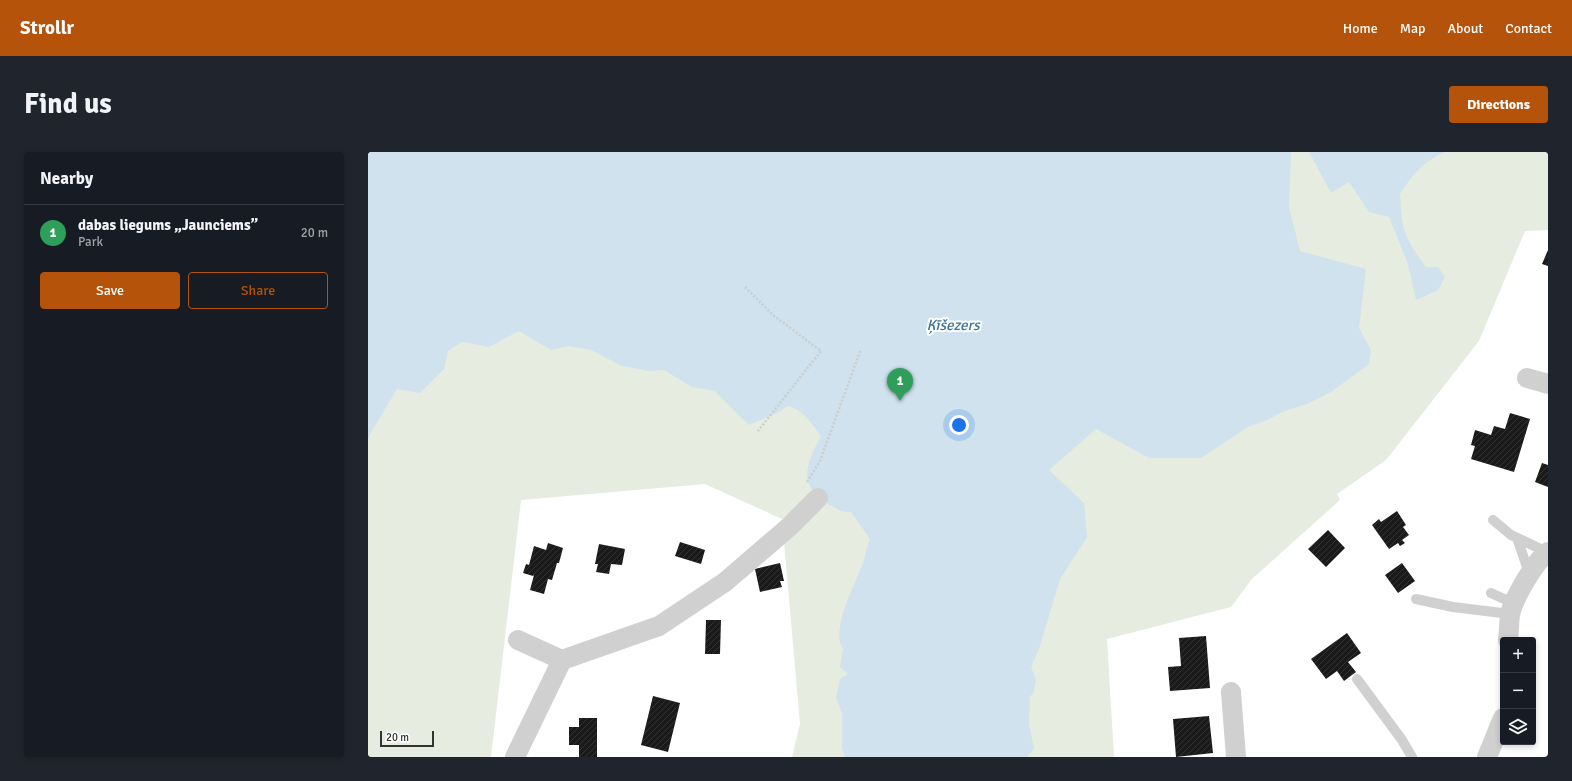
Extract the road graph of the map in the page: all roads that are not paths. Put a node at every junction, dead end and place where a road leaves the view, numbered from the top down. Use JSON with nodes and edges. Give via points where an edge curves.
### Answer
{"nodes":[{"id":1,"x":1527,"y":378,"type":"dead end"},
{"id":2,"x":1548,"y":384,"type":"edge"},
{"id":3,"x":812,"y":491,"type":"road end"},
{"id":4,"x":1493,"y":520,"type":"dead end"},
{"id":5,"x":1517,"y":538,"type":"junction"},
{"id":6,"x":1548,"y":552,"type":"edge"},
{"id":7,"x":1529,"y":574,"type":"junction"},
{"id":8,"x":1491,"y":593,"type":"dead end"},
{"id":9,"x":1416,"y":599,"type":"dead end"},
{"id":10,"x":1513,"y":609,"type":"junction"},
{"id":11,"x":1508,"y":637,"type":"edge"},
{"id":12,"x":518,"y":640,"type":"dead end"},
{"id":13,"x":562,"y":660,"type":"junction"},
{"id":14,"x":1357,"y":679,"type":"dead end"},
{"id":15,"x":1231,"y":692,"type":"dead end"},
{"id":16,"x":1500,"y":725,"type":"edge"},
{"id":17,"x":515,"y":757,"type":"edge"},
{"id":18,"x":1236,"y":757,"type":"edge"},
{"id":19,"x":1412,"y":757,"type":"edge"},
{"id":20,"x":1487,"y":757,"type":"edge"}],
"edges":[{"from":1,"to":2,"type":"street"},
{"from":3,"to":13,"type":"street","via":[[789,527],[726,582],[659,626]]},
{"from":4,"to":5,"type":"lane"},
{"from":5,"to":6,"type":"lane"},
{"from":5,"to":7,"type":"lane"},
{"from":6,"to":7,"type":"street"},
{"from":7,"to":10,"type":"street"},
{"from":8,"to":10,"type":"lane"},
{"from":9,"to":10,"type":"lane","via":[[1453,607]]},
{"from":10,"to":11,"type":"street"},
{"from":12,"to":13,"type":"street"},
{"from":13,"to":17,"type":"street"},
{"from":14,"to":19,"type":"lane"},
{"from":15,"to":18,"type":"street"},
{"from":16,"to":20,"type":"street"}]}
